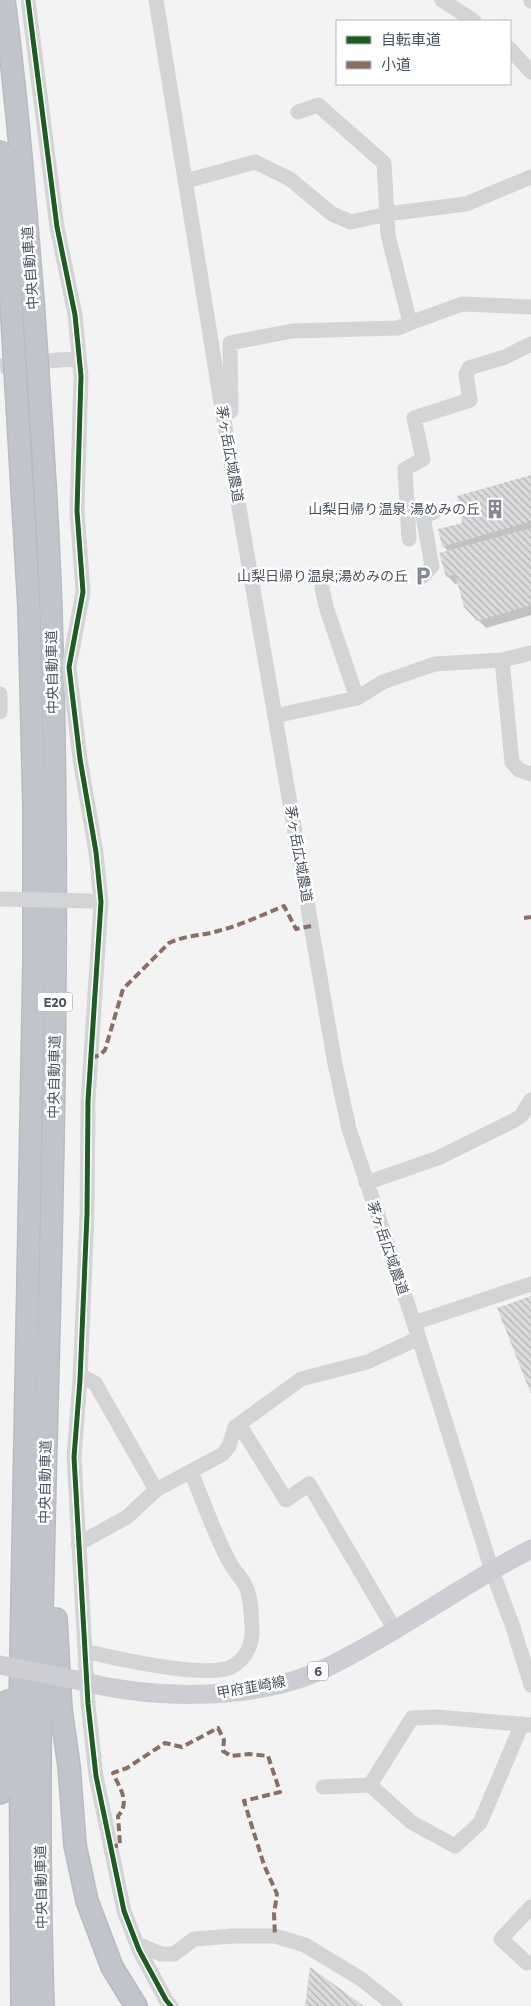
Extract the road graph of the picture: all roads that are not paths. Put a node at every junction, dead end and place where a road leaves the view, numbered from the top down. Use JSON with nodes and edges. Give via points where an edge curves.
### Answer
{"nodes":[{"id":1,"x":4,"y":0,"type":"edge"},
{"id":2,"x":28,"y":0,"type":"edge"},
{"id":3,"x":156,"y":0,"type":"edge"},
{"id":4,"x":442,"y":0,"type":"edge"},
{"id":5,"x":472,"y":20,"type":"edge"},
{"id":6,"x":511,"y":50,"type":"edge"},
{"id":7,"x":531,"y":72,"type":"edge"},
{"id":8,"x":298,"y":112,"type":"dead end"},
{"id":9,"x":0,"y":152,"type":"edge"},
{"id":10,"x":531,"y":177,"type":"edge"},
{"id":11,"x":186,"y":181,"type":"junction"},
{"id":12,"x":387,"y":214,"type":"junction"},
{"id":13,"x":531,"y":307,"type":"edge"},
{"id":14,"x":410,"y":323,"type":"junction"},
{"id":15,"x":531,"y":344,"type":"edge"},
{"id":16,"x":80,"y":359,"type":"junction"},
{"id":17,"x":58,"y":360,"type":"tunnel mouth"},
{"id":18,"x":223,"y":414,"type":"junction"},
{"id":19,"x":434,"y":512,"type":"dead end"},
{"id":20,"x":409,"y":539,"type":"dead end"},
{"id":21,"x":423,"y":576,"type":"dead end"},
{"id":22,"x":322,"y":588,"type":"dead end"},
{"id":23,"x":531,"y":653,"type":"edge"},
{"id":24,"x":502,"y":660,"type":"junction"},
{"id":25,"x":0,"y":694,"type":"edge"},
{"id":26,"x":356,"y":698,"type":"junction"},
{"id":27,"x":0,"y":712,"type":"edge"},
{"id":28,"x":275,"y":716,"type":"junction"},
{"id":29,"x":531,"y":774,"type":"edge"},
{"id":30,"x":0,"y":899,"type":"edge"},
{"id":31,"x":96,"y":901,"type":"junction"},
{"id":32,"x":531,"y":1100,"type":"edge"},
{"id":33,"x":366,"y":1183,"type":"junction"},
{"id":34,"x":531,"y":1284,"type":"edge"},
{"id":35,"x":414,"y":1322,"type":"junction"},
{"id":36,"x":419,"y":1338,"type":"junction"},
{"id":37,"x":80,"y":1375,"type":"junction"},
{"id":38,"x":239,"y":1424,"type":"junction"},
{"id":39,"x":46,"y":1432,"type":"junction"},
{"id":40,"x":191,"y":1472,"type":"junction"},
{"id":41,"x":156,"y":1490,"type":"junction"},
{"id":42,"x":23,"y":1510,"type":"junction"},
{"id":43,"x":78,"y":1544,"type":"junction"},
{"id":44,"x":531,"y":1549,"type":"edge"},
{"id":45,"x":492,"y":1571,"type":"junction"},
{"id":46,"x":395,"y":1630,"type":"junction"},
{"id":47,"x":85,"y":1651,"type":"junction"},
{"id":48,"x":0,"y":1665,"type":"edge"},
{"id":49,"x":220,"y":1669,"type":"junction"},
{"id":50,"x":82,"y":1682,"type":"junction"},
{"id":51,"x":531,"y":1685,"type":"edge"},
{"id":52,"x":220,"y":1693,"type":"junction"},
{"id":53,"x":526,"y":1725,"type":"edge"},
{"id":54,"x":370,"y":1785,"type":"junction"},
{"id":55,"x":323,"y":1787,"type":"dead end"},
{"id":56,"x":0,"y":1793,"type":"edge"},
{"id":57,"x":531,"y":1907,"type":"edge"},
{"id":58,"x":137,"y":1944,"type":"junction"},
{"id":59,"x":527,"y":1963,"type":"dead end"},
{"id":60,"x":22,"y":2006,"type":"edge"},
{"id":61,"x":43,"y":2006,"type":"edge"},
{"id":62,"x":136,"y":2006,"type":"edge"},
{"id":63,"x":171,"y":2006,"type":"edge"},
{"id":64,"x":396,"y":2006,"type":"edge"}],
"edges":[{"from":1,"to":39,"type":"highway","name":"中央自動車道","number":"E20","via":[[25,197],[51,608],[55,961]]},
{"from":2,"to":16,"type":"street","via":[[57,227]]},
{"from":3,"to":11,"type":"street","name":"茅ヶ岳広域農道"},
{"from":4,"to":5,"type":"street"},
{"from":6,"to":7,"type":"street"},
{"from":8,"to":12,"type":"street","via":[[318,105],[384,163]]},
{"from":9,"to":42,"type":"highway","name":"中央自動車道","number":"E20","via":[[29,598],[34,807],[34,981]]},
{"from":10,"to":12,"type":"street","via":[[466,204]]},
{"from":11,"to":12,"type":"street","via":[[255,162],[290,179],[332,214],[351,222]]},
{"from":11,"to":18,"type":"street","name":"茅ヶ岳広域農道"},
{"from":12,"to":14,"type":"street","via":[[388,235]]},
{"from":13,"to":14,"type":"street","via":[[462,304]]},
{"from":14,"to":18,"type":"street","via":[[398,328],[292,331],[230,343],[232,411]]},
{"from":15,"to":20,"type":"street","via":[[505,357],[469,368],[466,374],[470,400],[414,418],[423,460],[405,469]]},
{"from":16,"to":17,"type":"street"},
{"from":16,"to":31,"type":"street","via":[[77,511],[83,592],[70,667],[80,759],[96,852]]},
{"from":18,"to":28,"type":"street","name":"茅ヶ岳広域農道"},
{"from":19,"to":21,"type":"street","via":[[423,516],[432,566]]},
{"from":22,"to":26,"type":"street"},
{"from":23,"to":24,"type":"street"},
{"from":24,"to":26,"type":"street","via":[[435,664],[383,682]]},
{"from":24,"to":29,"type":"street","via":[[512,762],[519,770]]},
{"from":25,"to":27,"type":"street"},
{"from":26,"to":28,"type":"street"},
{"from":28,"to":33,"type":"street","name":"茅ヶ岳広域農道","via":[[335,1064],[349,1129]]},
{"from":30,"to":31,"type":"street","bridge":true},
{"from":31,"to":37,"type":"street"},
{"from":32,"to":33,"type":"street","via":[[521,1116],[512,1121],[438,1158]]},
{"from":33,"to":35,"type":"street","name":"茅ヶ岳広域農道"},
{"from":34,"to":35,"type":"street"},
{"from":35,"to":36,"type":"street","name":"茅ヶ岳広域農道"},
{"from":36,"to":38,"type":"street","via":[[367,1362],[301,1379]]},
{"from":36,"to":45,"type":"street","name":"茅ヶ岳広域農道"},
{"from":37,"to":41,"type":"street","via":[[95,1383]]},
{"from":37,"to":43,"type":"street","via":[[74,1457]]},
{"from":38,"to":40,"type":"street","via":[[223,1454]]},
{"from":38,"to":46,"type":"street","via":[[286,1500],[308,1484]]},
{"from":39,"to":61,"type":"highway","name":"中央自動車道","number":"E20","via":[[41,1864]]},
{"from":39,"to":62,"type":"highway","via":[[61,1710],[69,1766],[74,1845],[87,1900],[112,1967]]},
{"from":40,"to":41,"type":"street"},
{"from":40,"to":49,"type":"street","via":[[230,1563],[246,1586],[251,1610],[250,1648],[241,1661]]},
{"from":41,"to":43,"type":"street","via":[[127,1518]]},
{"from":42,"to":56,"type":"highway"},
{"from":42,"to":60,"type":"highway","name":"中央自動車道","number":"E20","via":[[20,1756]]},
{"from":43,"to":47,"type":"street"},
{"from":44,"to":45,"type":"main road","name":"甲府韮崎線","number":"6"},
{"from":45,"to":46,"type":"main road","name":"甲府韮崎線","number":"6"},
{"from":45,"to":51,"type":"street","name":"茅ヶ岳広域農道"},
{"from":46,"to":52,"type":"main road","name":"甲府韮崎線","number":"6","via":[[309,1675],[245,1691]]},
{"from":47,"to":49,"type":"street","via":[[128,1662],[200,1670]]},
{"from":47,"to":50,"type":"street"},
{"from":48,"to":50,"type":"main road","name":"甲府韮崎線","number":"6","bridge":true},
{"from":49,"to":52,"type":"street"},
{"from":50,"to":52,"type":"main road","name":"甲府韮崎線","number":"6","via":[[191,1696]]},
{"from":50,"to":58,"type":"street","via":[[96,1776],[124,1911]]},
{"from":53,"to":54,"type":"street","via":[[437,1717],[412,1718]]},
{"from":53,"to":54,"type":"street","via":[[480,1823],[455,1846],[411,1822]]},
{"from":54,"to":55,"type":"street"},
{"from":57,"to":59,"type":"street","via":[[501,1939]]},
{"from":58,"to":63,"type":"street"},
{"from":58,"to":64,"type":"street","via":[[161,1954],[174,1954],[194,1939],[275,1936],[305,1946],[361,1979]]}]}
